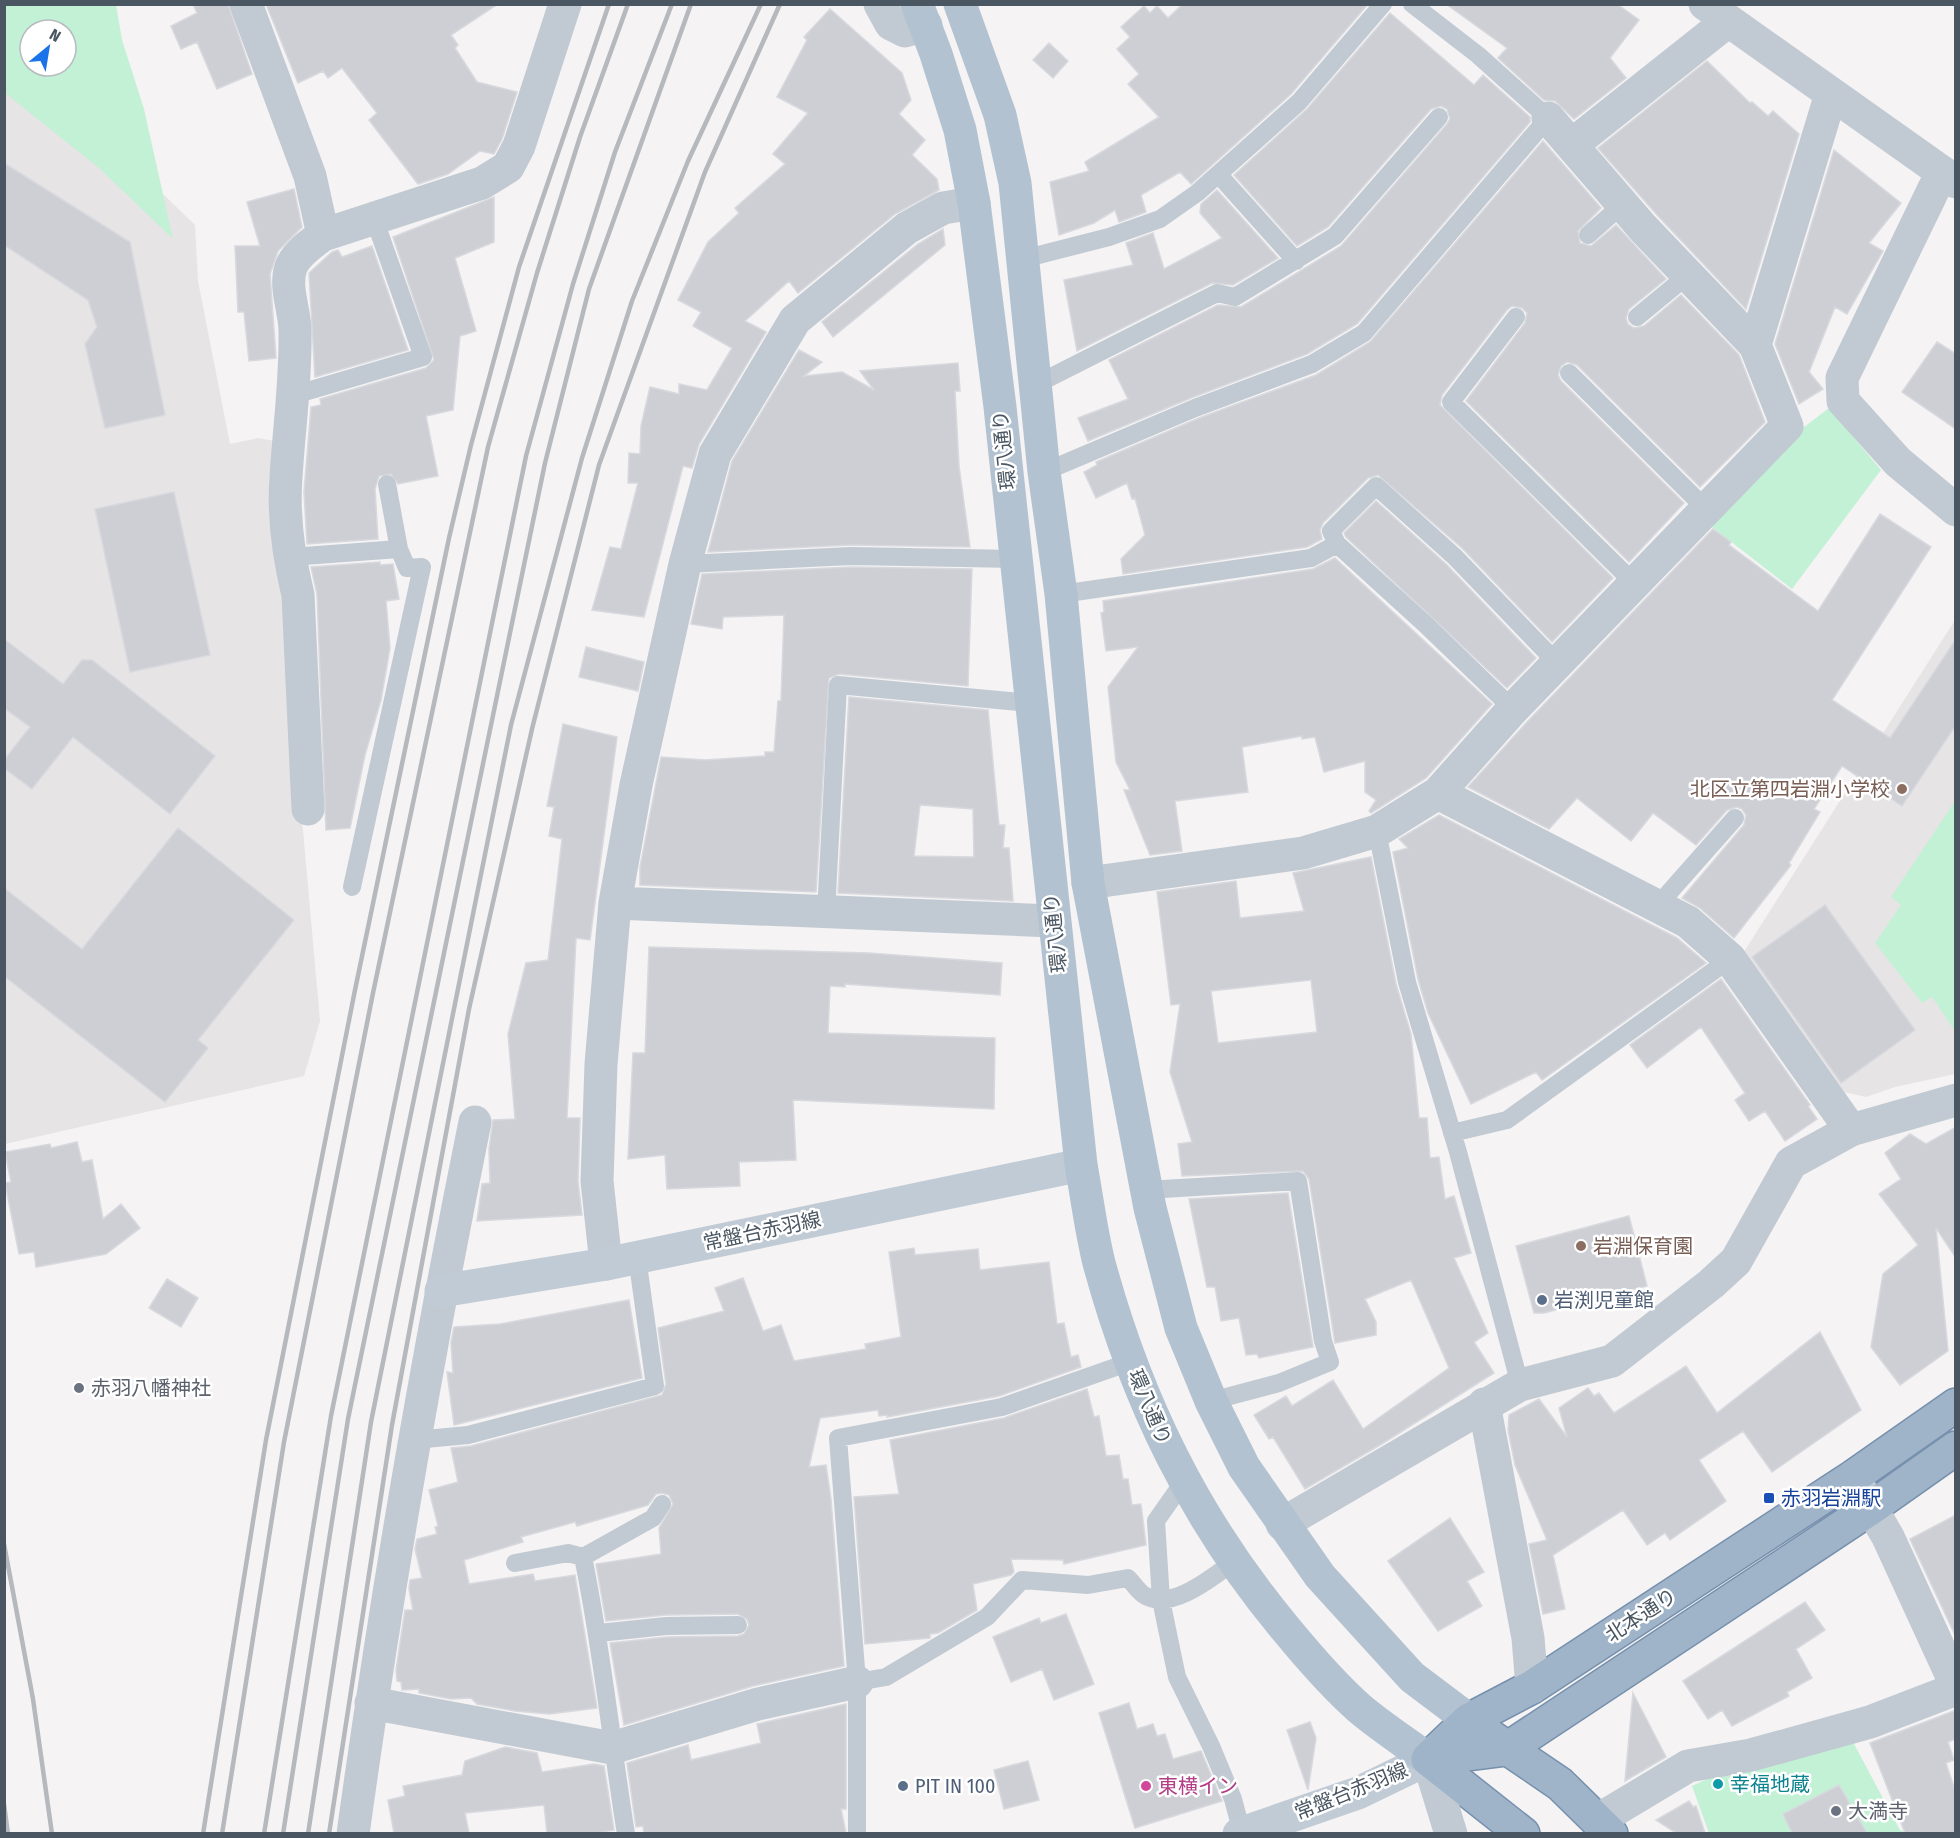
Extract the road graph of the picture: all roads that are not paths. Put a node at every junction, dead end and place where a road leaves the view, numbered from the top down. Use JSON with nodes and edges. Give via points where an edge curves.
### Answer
{"nodes":[{"id":1,"x":246,"y":4,"type":"edge"},
{"id":2,"x":565,"y":4,"type":"edge"},
{"id":3,"x":880,"y":4,"type":"edge"},
{"id":4,"x":960,"y":4,"type":"edge"},
{"id":5,"x":1383,"y":4,"type":"edge"},
{"id":6,"x":1412,"y":4,"type":"edge"},
{"id":7,"x":1716,"y":13,"type":"edge"},
{"id":8,"x":921,"y":15,"type":"edge"},
{"id":9,"x":1831,"y":94,"type":"junction"},
{"id":10,"x":1439,"y":117,"type":"dead end"},
{"id":11,"x":1548,"y":118,"type":"junction"},
{"id":12,"x":1573,"y":144,"type":"junction"},
{"id":13,"x":1219,"y":175,"type":"junction"},
{"id":14,"x":1949,"y":177,"type":"edge"},
{"id":15,"x":974,"y":203,"type":"junction"},
{"id":16,"x":1623,"y":204,"type":"junction"},
{"id":17,"x":374,"y":218,"type":"junction"},
{"id":18,"x":323,"y":235,"type":"junction"},
{"id":19,"x":1588,"y":235,"type":"dead end"},
{"id":20,"x":1023,"y":259,"type":"junction"},
{"id":21,"x":1296,"y":261,"type":"junction"},
{"id":22,"x":1688,"y":275,"type":"junction"},
{"id":23,"x":1516,"y":317,"type":"dead end"},
{"id":24,"x":1637,"y":317,"type":"dead end"},
{"id":25,"x":1755,"y":345,"type":"junction"},
{"id":26,"x":1569,"y":373,"type":"dead end"},
{"id":27,"x":1037,"y":384,"type":"junction"},
{"id":28,"x":294,"y":395,"type":"junction"},
{"id":29,"x":1044,"y":472,"type":"junction"},
{"id":30,"x":387,"y":484,"type":"dead end"},
{"id":31,"x":1707,"y":510,"type":"junction"},
{"id":32,"x":1956,"y":510,"type":"edge"},
{"id":33,"x":1337,"y":544,"type":"junction"},
{"id":34,"x":399,"y":549,"type":"junction"},
{"id":35,"x":290,"y":557,"type":"junction"},
{"id":36,"x":1016,"y":559,"type":"junction"},
{"id":37,"x":685,"y":564,"type":"junction"},
{"id":38,"x":1635,"y":584,"type":"junction"},
{"id":39,"x":1060,"y":594,"type":"junction"},
{"id":40,"x":1558,"y":664,"type":"junction"},
{"id":41,"x":1030,"y":703,"type":"junction"},
{"id":42,"x":1513,"y":710,"type":"junction"},
{"id":43,"x":1438,"y":793,"type":"junction"},
{"id":44,"x":308,"y":809,"type":"dead end"},
{"id":45,"x":1735,"y":818,"type":"dead end"},
{"id":46,"x":1377,"y":831,"type":"junction"},
{"id":47,"x":352,"y":887,"type":"dead end"},
{"id":48,"x":1089,"y":889,"type":"junction"},
{"id":49,"x":615,"y":903,"type":"junction"},
{"id":50,"x":1658,"y":905,"type":"junction"},
{"id":51,"x":1052,"y":910,"type":"junction"},
{"id":52,"x":826,"y":913,"type":"junction"},
{"id":53,"x":1730,"y":959,"type":"junction"},
{"id":54,"x":1956,"y":1100,"type":"edge"},
{"id":55,"x":475,"y":1122,"type":"dead end"},
{"id":56,"x":1851,"y":1130,"type":"junction"},
{"id":57,"x":1452,"y":1133,"type":"junction"},
{"id":58,"x":1081,"y":1165,"type":"junction"},
{"id":59,"x":1146,"y":1190,"type":"junction"},
{"id":60,"x":621,"y":1260,"type":"junction"},
{"id":61,"x":441,"y":1291,"type":"junction"},
{"id":62,"x":1130,"y":1362,"type":"junction"},
{"id":63,"x":1520,"y":1385,"type":"junction"},
{"id":64,"x":1211,"y":1401,"type":"junction"},
{"id":65,"x":1484,"y":1404,"type":"junction"},
{"id":66,"x":1956,"y":1406,"type":"edge"},
{"id":67,"x":415,"y":1440,"type":"junction"},
{"id":68,"x":1956,"y":1448,"type":"edge"},
{"id":69,"x":1852,"y":1477,"type":"junction"},
{"id":70,"x":1184,"y":1481,"type":"junction"},
{"id":71,"x":662,"y":1504,"type":"dead end"},
{"id":72,"x":1871,"y":1508,"type":"junction"},
{"id":73,"x":1282,"y":1524,"type":"junction"},
{"id":74,"x":583,"y":1557,"type":"junction"},
{"id":75,"x":1233,"y":1562,"type":"junction"},
{"id":76,"x":515,"y":1563,"type":"dead end"},
{"id":77,"x":1161,"y":1600,"type":"junction"},
{"id":78,"x":738,"y":1625,"type":"dead end"},
{"id":79,"x":599,"y":1633,"type":"junction"},
{"id":80,"x":857,"y":1682,"type":"junction"},
{"id":81,"x":1532,"y":1687,"type":"junction"},
{"id":82,"x":1956,"y":1687,"type":"edge"},
{"id":83,"x":371,"y":1703,"type":"junction"},
{"id":84,"x":1469,"y":1720,"type":"junction"},
{"id":85,"x":612,"y":1748,"type":"junction"},
{"id":86,"x":1507,"y":1749,"type":"junction"},
{"id":87,"x":1428,"y":1759,"type":"junction"},
{"id":88,"x":1604,"y":1827,"type":"edge"},
{"id":89,"x":353,"y":1833,"type":"edge"},
{"id":90,"x":626,"y":1833,"type":"edge"},
{"id":91,"x":857,"y":1833,"type":"edge"},
{"id":92,"x":1240,"y":1833,"type":"edge"},
{"id":93,"x":1451,"y":1833,"type":"edge"},
{"id":94,"x":1523,"y":1833,"type":"edge"}],
"edges":[{"from":1,"to":18,"type":"street","via":[[310,176]]},
{"from":2,"to":17,"type":"street","via":[[518,167],[508,168],[482,183]]},
{"from":3,"to":8,"type":"street","via":[[891,24],[905,31]]},
{"from":4,"to":20,"type":"main road","name":"環八通り","via":[[1002,124],[1015,183]]},
{"from":5,"to":13,"type":"lane","via":[[1299,102]]},
{"from":6,"to":11,"type":"lane","via":[[1478,55]]},
{"from":7,"to":9,"type":"street"},
{"from":7,"to":12,"type":"street"},
{"from":8,"to":15,"type":"main road","name":"環八通り","via":[[960,130]]},
{"from":9,"to":14,"type":"street"},
{"from":9,"to":25,"type":"street"},
{"from":10,"to":21,"type":"lane","via":[[1335,236]]},
{"from":11,"to":12,"type":"street"},
{"from":11,"to":29,"type":"lane","via":[[1364,333],[1312,364]]},
{"from":12,"to":16,"type":"street"},
{"from":13,"to":20,"type":"lane","via":[[1160,219]]},
{"from":13,"to":21,"type":"lane"},
{"from":14,"to":32,"type":"street","via":[[1842,378],[1844,401],[1898,462]]},
{"from":15,"to":36,"type":"main road","name":"環八通り"},
{"from":15,"to":37,"type":"street","via":[[943,208],[907,228],[795,320],[715,454]]},
{"from":16,"to":19,"type":"lane"},
{"from":16,"to":22,"type":"street"},
{"from":17,"to":18,"type":"street"},
{"from":17,"to":28,"type":"lane","via":[[423,357]]},
{"from":18,"to":28,"type":"street","via":[[291,266]]},
{"from":20,"to":27,"type":"main road","name":"環八通り"},
{"from":21,"to":27,"type":"lane","via":[[1235,297],[1217,293]]},
{"from":22,"to":24,"type":"lane"},
{"from":22,"to":25,"type":"street"},
{"from":23,"to":38,"type":"lane","via":[[1451,402]]},
{"from":25,"to":31,"type":"street","via":[[1787,426]]},
{"from":26,"to":31,"type":"lane"},
{"from":27,"to":29,"type":"main road","name":"環八通り"},
{"from":28,"to":35,"type":"street","via":[[285,480]]},
{"from":29,"to":39,"type":"main road","name":"環八通り"},
{"from":30,"to":34,"type":"lane"},
{"from":31,"to":38,"type":"street"},
{"from":33,"to":39,"type":"lane","via":[[1311,558]]},
{"from":33,"to":40,"type":"lane","via":[[1331,531],[1376,486],[1455,557]]},
{"from":33,"to":42,"type":"lane"},
{"from":34,"to":35,"type":"lane"},
{"from":34,"to":47,"type":"lane","via":[[407,568],[422,567]]},
{"from":35,"to":44,"type":"street","via":[[298,595]]},
{"from":36,"to":37,"type":"lane","via":[[851,556]]},
{"from":36,"to":41,"type":"main road","name":"環八通り"},
{"from":37,"to":49,"type":"street","via":[[636,785]]},
{"from":38,"to":40,"type":"street"},
{"from":39,"to":48,"type":"main road","name":"環八通り"},
{"from":40,"to":42,"type":"street"},
{"from":41,"to":51,"type":"main road","name":"環八通り"},
{"from":41,"to":52,"type":"lane","via":[[838,685]]},
{"from":42,"to":43,"type":"street"},
{"from":43,"to":46,"type":"street"},
{"from":43,"to":50,"type":"street"},
{"from":45,"to":50,"type":"lane"},
{"from":46,"to":48,"type":"street","via":[[1303,853]]},
{"from":46,"to":57,"type":"lane","via":[[1407,982]]},
{"from":48,"to":51,"type":"main road"},
{"from":48,"to":59,"type":"main road","name":"環八通り"},
{"from":49,"to":52,"type":"street"},
{"from":49,"to":60,"type":"street","via":[[597,1181]]},
{"from":50,"to":53,"type":"street","via":[[1688,922]]},
{"from":51,"to":52,"type":"street"},
{"from":51,"to":58,"type":"main road","name":"環八通り"},
{"from":53,"to":56,"type":"street"},
{"from":53,"to":57,"type":"lane","via":[[1507,1120]]},
{"from":54,"to":56,"type":"street"},
{"from":55,"to":61,"type":"street"},
{"from":56,"to":63,"type":"street","via":[[1791,1163],[1736,1261],[1612,1361]]},
{"from":57,"to":63,"type":"lane"},
{"from":58,"to":60,"type":"main road","name":"常盤台赤羽線"},
{"from":58,"to":62,"type":"main road","name":"環八通り","via":[[1099,1262]]},
{"from":59,"to":64,"type":"main road","name":"環八通り","via":[[1181,1328]]},
{"from":59,"to":64,"type":"lane","via":[[1298,1181],[1323,1341],[1330,1362],[1280,1383]]},
{"from":60,"to":61,"type":"main road","name":"常盤台赤羽線"},
{"from":60,"to":67,"type":"lane","via":[[655,1386],[468,1435]]},
{"from":61,"to":67,"type":"street"},
{"from":62,"to":70,"type":"main road","name":"環八通り","via":[[1153,1421]]},
{"from":62,"to":80,"type":"lane","via":[[1002,1407],[838,1438]]},
{"from":63,"to":65,"type":"street"},
{"from":64,"to":73,"type":"main road","name":"環八通り","via":[[1244,1467]]},
{"from":65,"to":73,"type":"street"},
{"from":65,"to":81,"type":"street","via":[[1528,1638]]},
{"from":66,"to":69,"type":"highway","name":"北本通り"},
{"from":67,"to":83,"type":"street"},
{"from":68,"to":72,"type":"highway","name":"北本通り"},
{"from":69,"to":72,"type":"street"},
{"from":69,"to":81,"type":"highway","name":"北本通り"},
{"from":70,"to":75,"type":"main road","name":"環八通り"},
{"from":70,"to":77,"type":"lane","via":[[1156,1521]]},
{"from":71,"to":74,"type":"lane","via":[[653,1518]]},
{"from":72,"to":82,"type":"street"},
{"from":72,"to":86,"type":"highway","name":"北本通り"},
{"from":73,"to":84,"type":"main road","name":"環八通り","via":[[1320,1576],[1412,1677]]},
{"from":74,"to":76,"type":"lane","via":[[568,1553]]},
{"from":74,"to":79,"type":"lane"},
{"from":75,"to":77,"type":"lane","via":[[1197,1589]]},
{"from":75,"to":87,"type":"main road","name":"環八通り","via":[[1314,1663],[1359,1708]]},
{"from":77,"to":80,"type":"lane","via":[[1145,1596],[1128,1578],[1088,1585],[1022,1580],[987,1617],[886,1677]]},
{"from":77,"to":92,"type":"lane","via":[[1177,1677],[1233,1799]]},
{"from":78,"to":79,"type":"lane","via":[[666,1626]]},
{"from":79,"to":85,"type":"lane"},
{"from":80,"to":85,"type":"street","via":[[758,1704]]},
{"from":80,"to":91,"type":"lane"},
{"from":81,"to":84,"type":"highway","name":"北本通り"},
{"from":82,"to":88,"type":"street","via":[[1870,1722],[1752,1755],[1688,1766]]},
{"from":83,"to":85,"type":"street"},
{"from":83,"to":89,"type":"street"},
{"from":84,"to":86,"type":"highway"},
{"from":84,"to":87,"type":"highway","name":"北本通り"},
{"from":85,"to":90,"type":"lane"},
{"from":86,"to":87,"type":"highway"},
{"from":86,"to":88,"type":"highway","via":[[1560,1784]]},
{"from":87,"to":92,"type":"main road","name":"常盤台赤羽線","via":[[1358,1793]]},
{"from":87,"to":93,"type":"street"},
{"from":87,"to":94,"type":"highway"}]}
